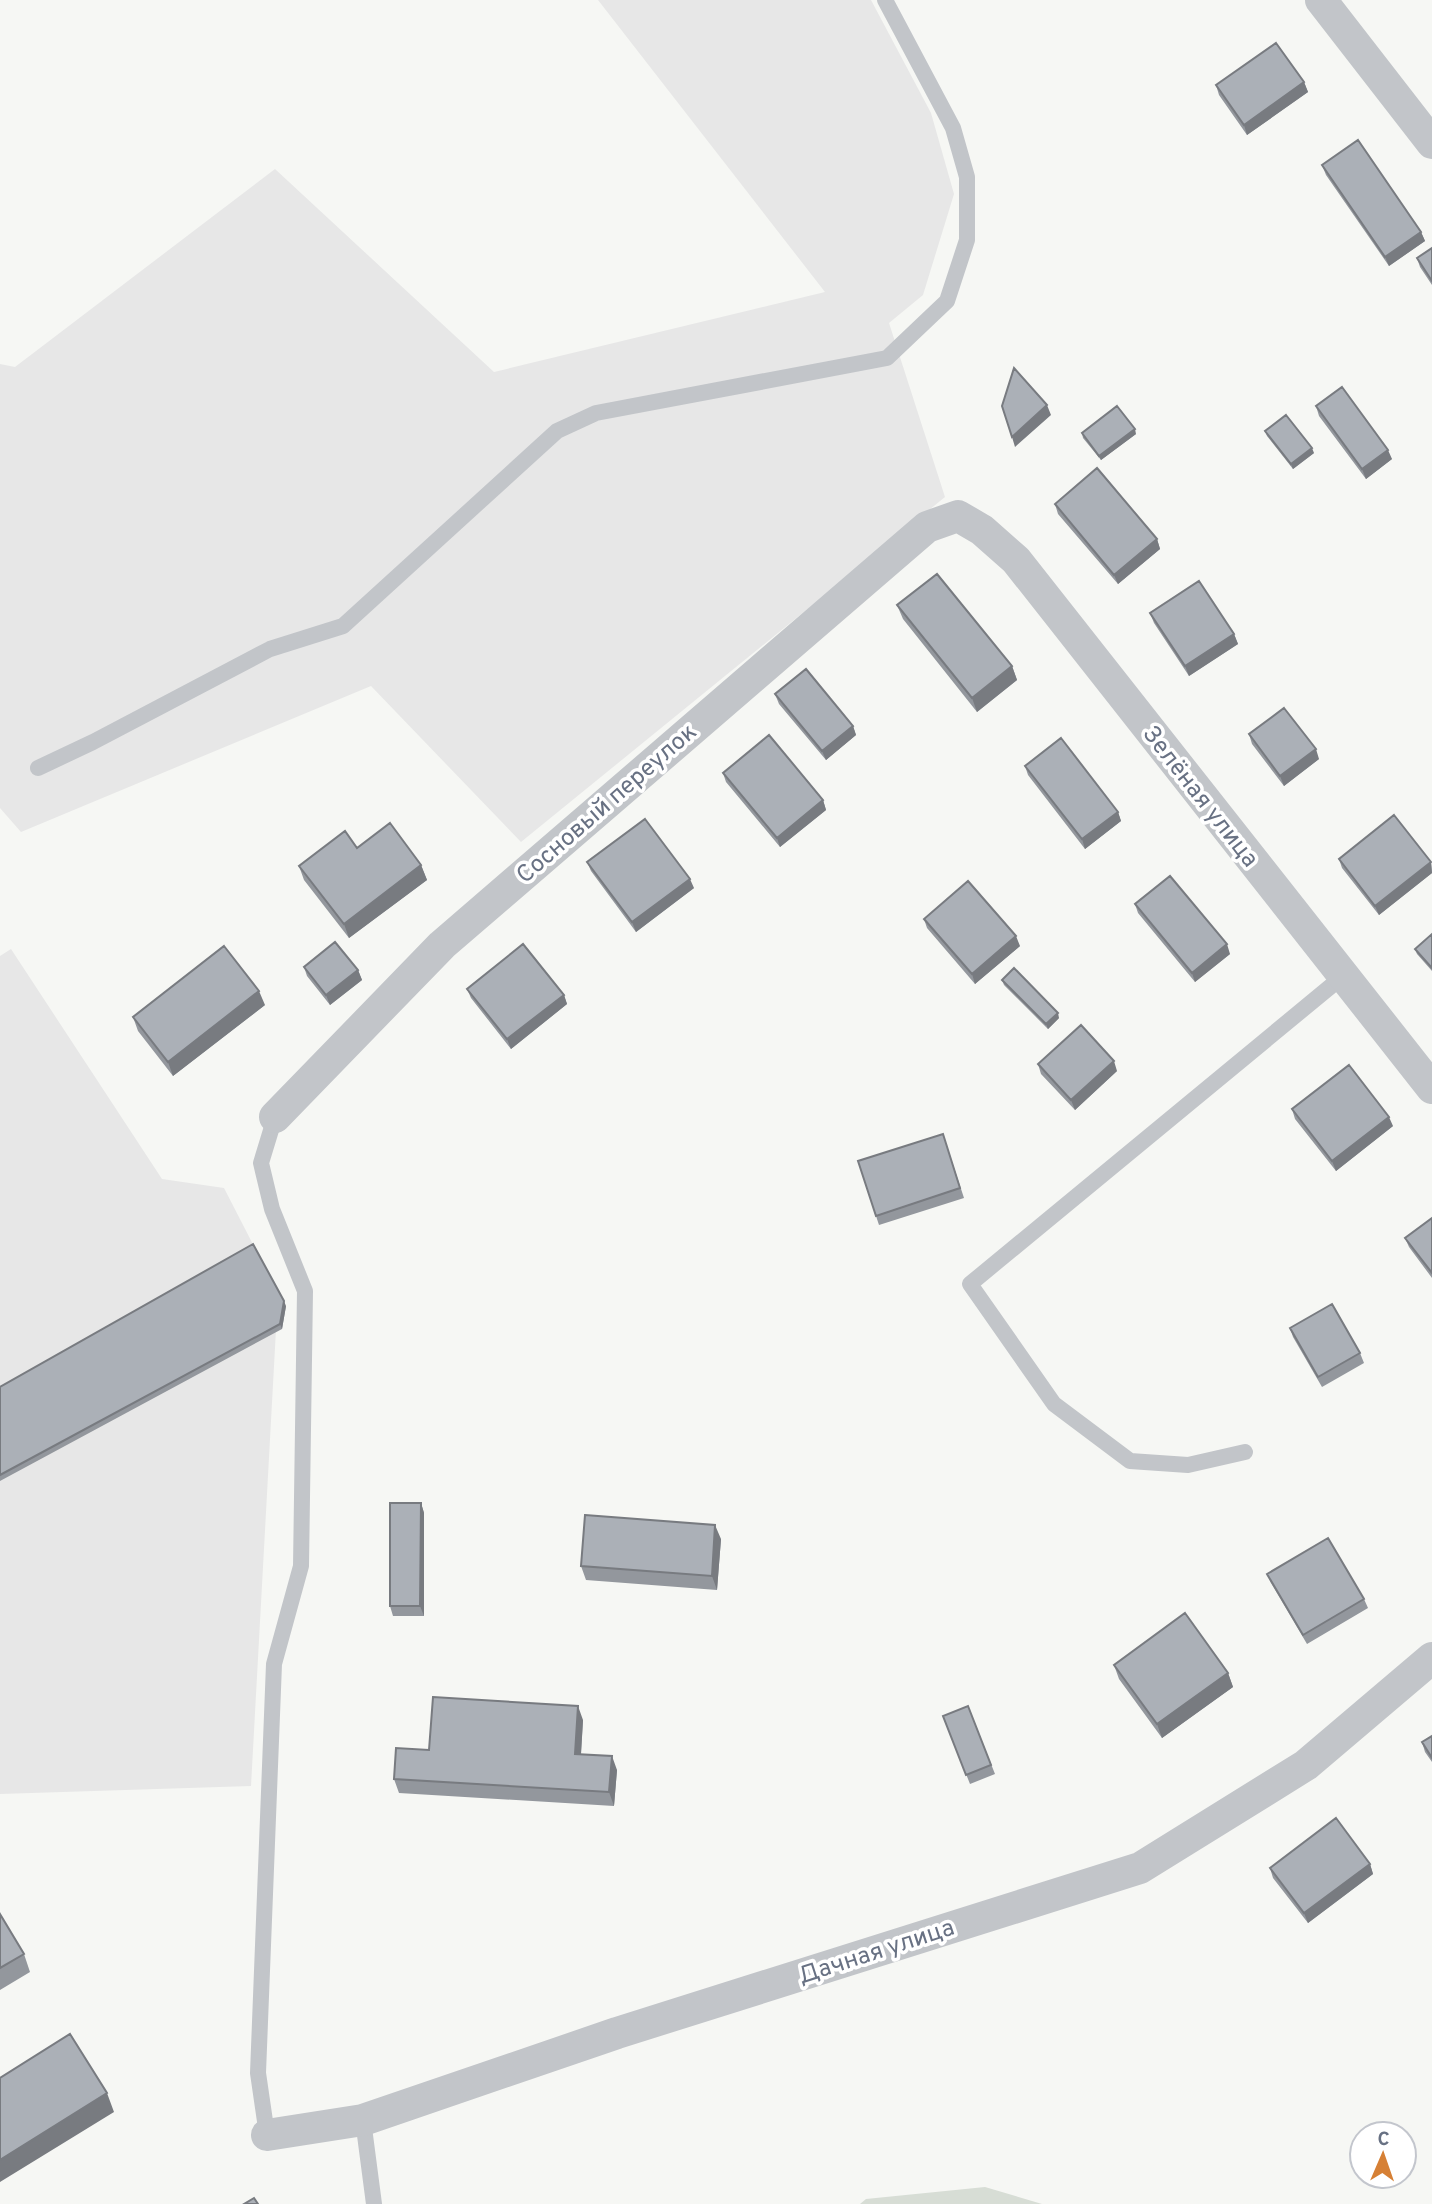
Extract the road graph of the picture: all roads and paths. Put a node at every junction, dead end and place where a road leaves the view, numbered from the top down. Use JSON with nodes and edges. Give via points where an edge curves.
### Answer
{"nodes":[{"id":1,"x":885,"y":0,"type":"edge"},
{"id":2,"x":1321,"y":0,"type":"edge"},
{"id":3,"x":1432,"y":143,"type":"edge"},
{"id":4,"x":958,"y":516,"type":"joint"},
{"id":5,"x":38,"y":768,"type":"dead end"},
{"id":6,"x":1342,"y":977,"type":"junction"},
{"id":7,"x":1432,"y":1088,"type":"edge"},
{"id":8,"x":275,"y":1117,"type":"joint"},
{"id":9,"x":1245,"y":1452,"type":"dead end"},
{"id":10,"x":1432,"y":1658,"type":"edge"},
{"id":11,"x":363,"y":2120,"type":"junction"},
{"id":12,"x":267,"y":2135,"type":"joint"},
{"id":13,"x":374,"y":2204,"type":"edge"}],
"edges":[{"from":1,"to":5,"type":"lane","via":[[953,128],[968,177],[967,240],[947,301],[887,358],[596,413],[557,431],[343,626],[270,649]]},
{"from":2,"to":3,"type":"street"},
{"from":4,"to":6,"type":"street","name":"Зелёная улица","via":[[1016,560]]},
{"from":4,"to":8,"type":"street","name":"Сосновый переулок","via":[[927,527],[442,945]]},
{"from":6,"to":7,"type":"street","name":"Зелёная улица"},
{"from":6,"to":9,"type":"lane","via":[[970,1284],[1054,1404],[1130,1461],[1188,1465]]},
{"from":8,"to":12,"type":"lane","via":[[261,1163],[272,1209],[305,1292],[301,1566],[274,1664],[258,2073]]},
{"from":10,"to":11,"type":"street","name":"Дачная улица","via":[[1307,1765],[1140,1868],[617,2033]]},
{"from":11,"to":12,"type":"street","name":"Дачная улица"},
{"from":11,"to":13,"type":"lane"}]}
